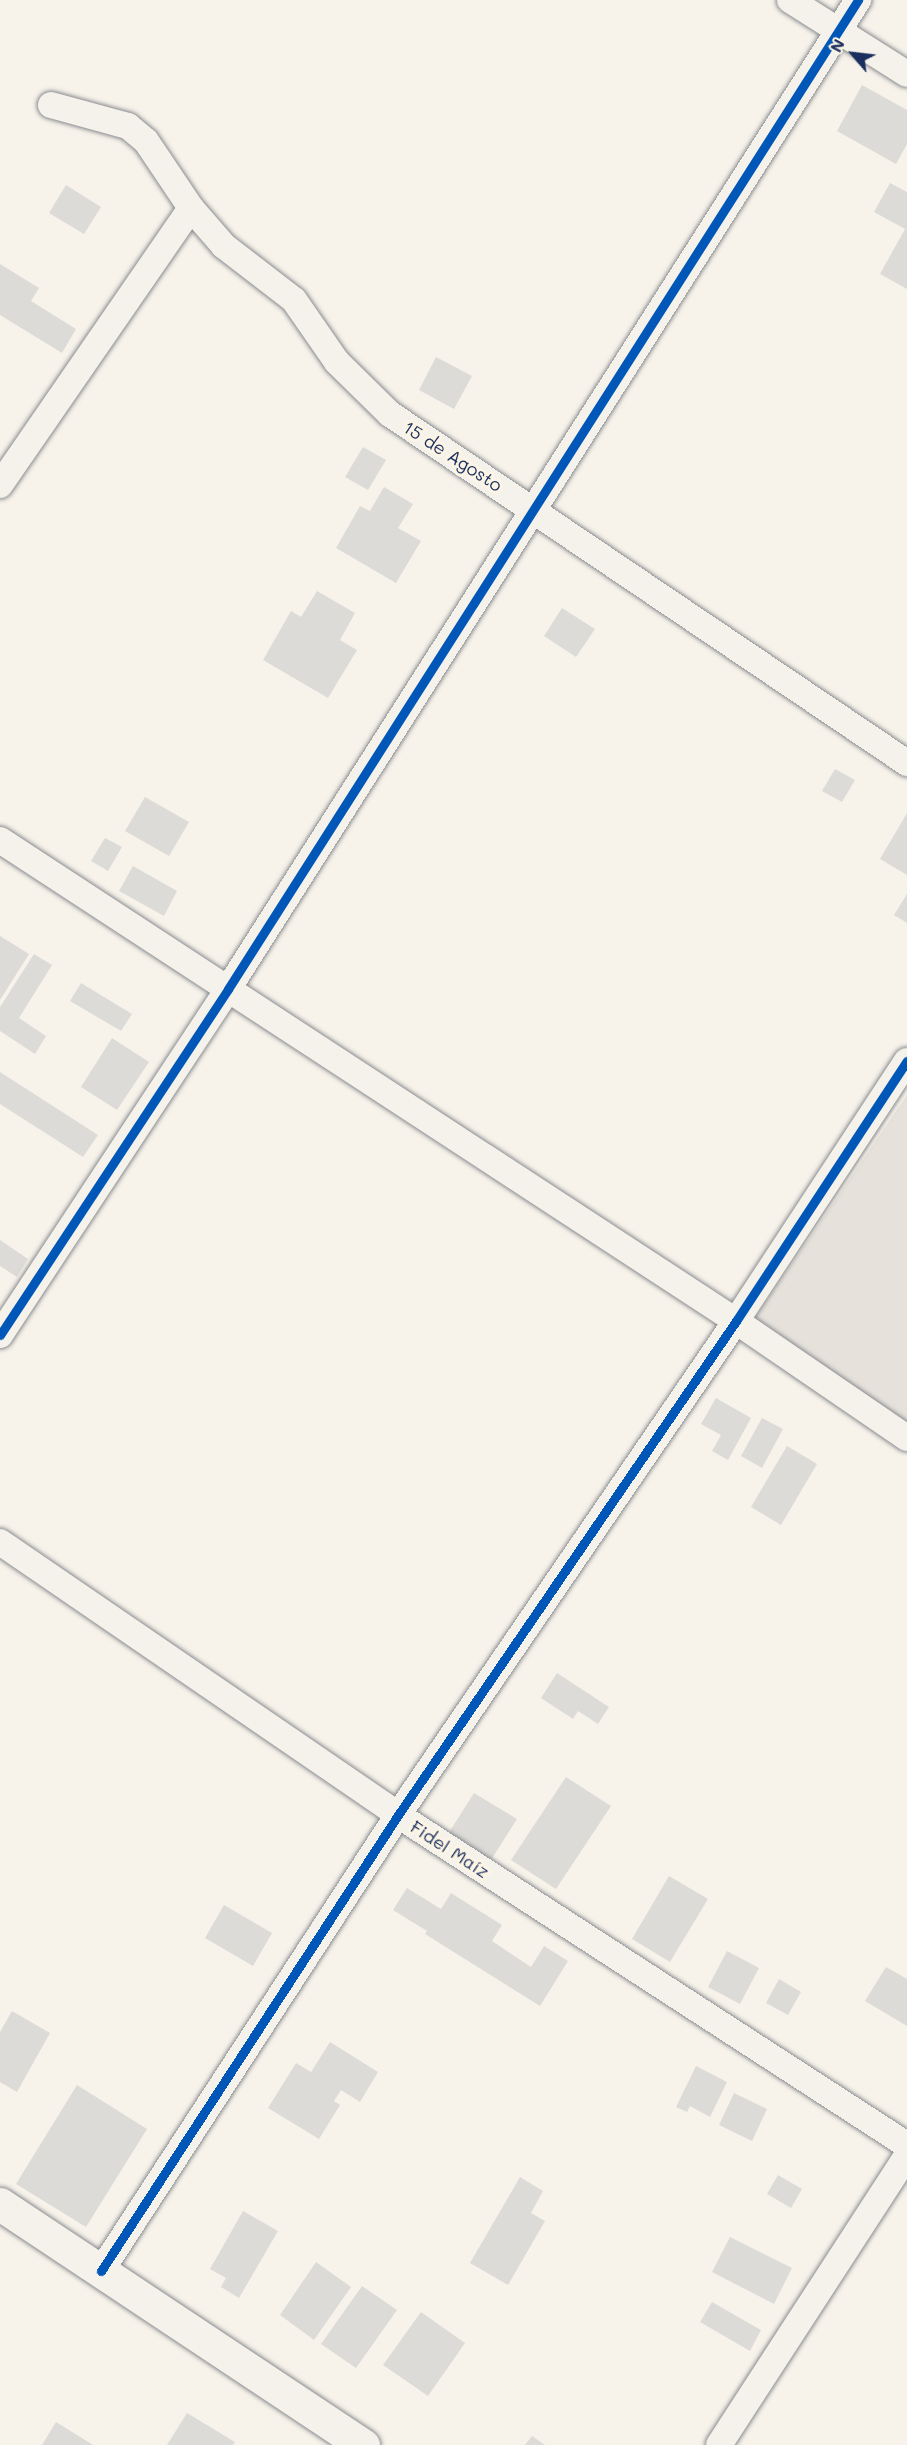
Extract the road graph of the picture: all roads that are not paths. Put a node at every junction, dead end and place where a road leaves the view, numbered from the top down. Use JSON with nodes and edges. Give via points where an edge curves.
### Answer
{"nodes":[{"id":1,"x":790,"y":0,"type":"edge"},
{"id":2,"x":858,"y":0,"type":"edge"},
{"id":3,"x":838,"y":32,"type":"junction"},
{"id":4,"x":907,"y":74,"type":"edge"},
{"id":5,"x":51,"y":105,"type":"dead end"},
{"id":6,"x":191,"y":208,"type":"junction"},
{"id":7,"x":0,"y":485,"type":"edge"},
{"id":8,"x":534,"y":509,"type":"junction"},
{"id":9,"x":907,"y":763,"type":"edge"},
{"id":10,"x":0,"y":840,"type":"edge"},
{"id":11,"x":228,"y":989,"type":"junction"},
{"id":12,"x":907,"y":1061,"type":"edge"},
{"id":13,"x":736,"y":1321,"type":"junction"},
{"id":14,"x":0,"y":1335,"type":"edge"},
{"id":15,"x":907,"y":1438,"type":"edge"},
{"id":16,"x":0,"y":1542,"type":"edge"},
{"id":17,"x":398,"y":1815,"type":"junction"},
{"id":18,"x":907,"y":2145,"type":"edge"},
{"id":19,"x":907,"y":2156,"type":"edge"},
{"id":20,"x":4,"y":2214,"type":"edge"},
{"id":21,"x":101,"y":2271,"type":"junction"},
{"id":22,"x":363,"y":2445,"type":"edge"},
{"id":23,"x":719,"y":2445,"type":"edge"}],
"edges":[{"from":1,"to":3,"type":"street"},
{"from":2,"to":3,"type":"street"},
{"from":3,"to":4,"type":"street"},
{"from":3,"to":8,"type":"street"},
{"from":5,"to":6,"type":"street","name":"15 de Agosto","via":[[129,126],[146,141]]},
{"from":6,"to":7,"type":"street"},
{"from":6,"to":8,"type":"street","name":"15 de Agosto","via":[[224,246],[294,300],[337,362],[390,414]]},
{"from":8,"to":9,"type":"street","name":"15 de Agosto"},
{"from":8,"to":11,"type":"street"},
{"from":10,"to":11,"type":"street"},
{"from":11,"to":13,"type":"street"},
{"from":11,"to":14,"type":"street"},
{"from":12,"to":13,"type":"street"},
{"from":13,"to":15,"type":"street"},
{"from":13,"to":17,"type":"street"},
{"from":16,"to":17,"type":"street","name":"Fidel Maíz"},
{"from":17,"to":18,"type":"street","name":"Fidel Maíz"},
{"from":17,"to":21,"type":"street"},
{"from":19,"to":23,"type":"street"},
{"from":20,"to":21,"type":"main road"},
{"from":21,"to":22,"type":"main road"}]}
